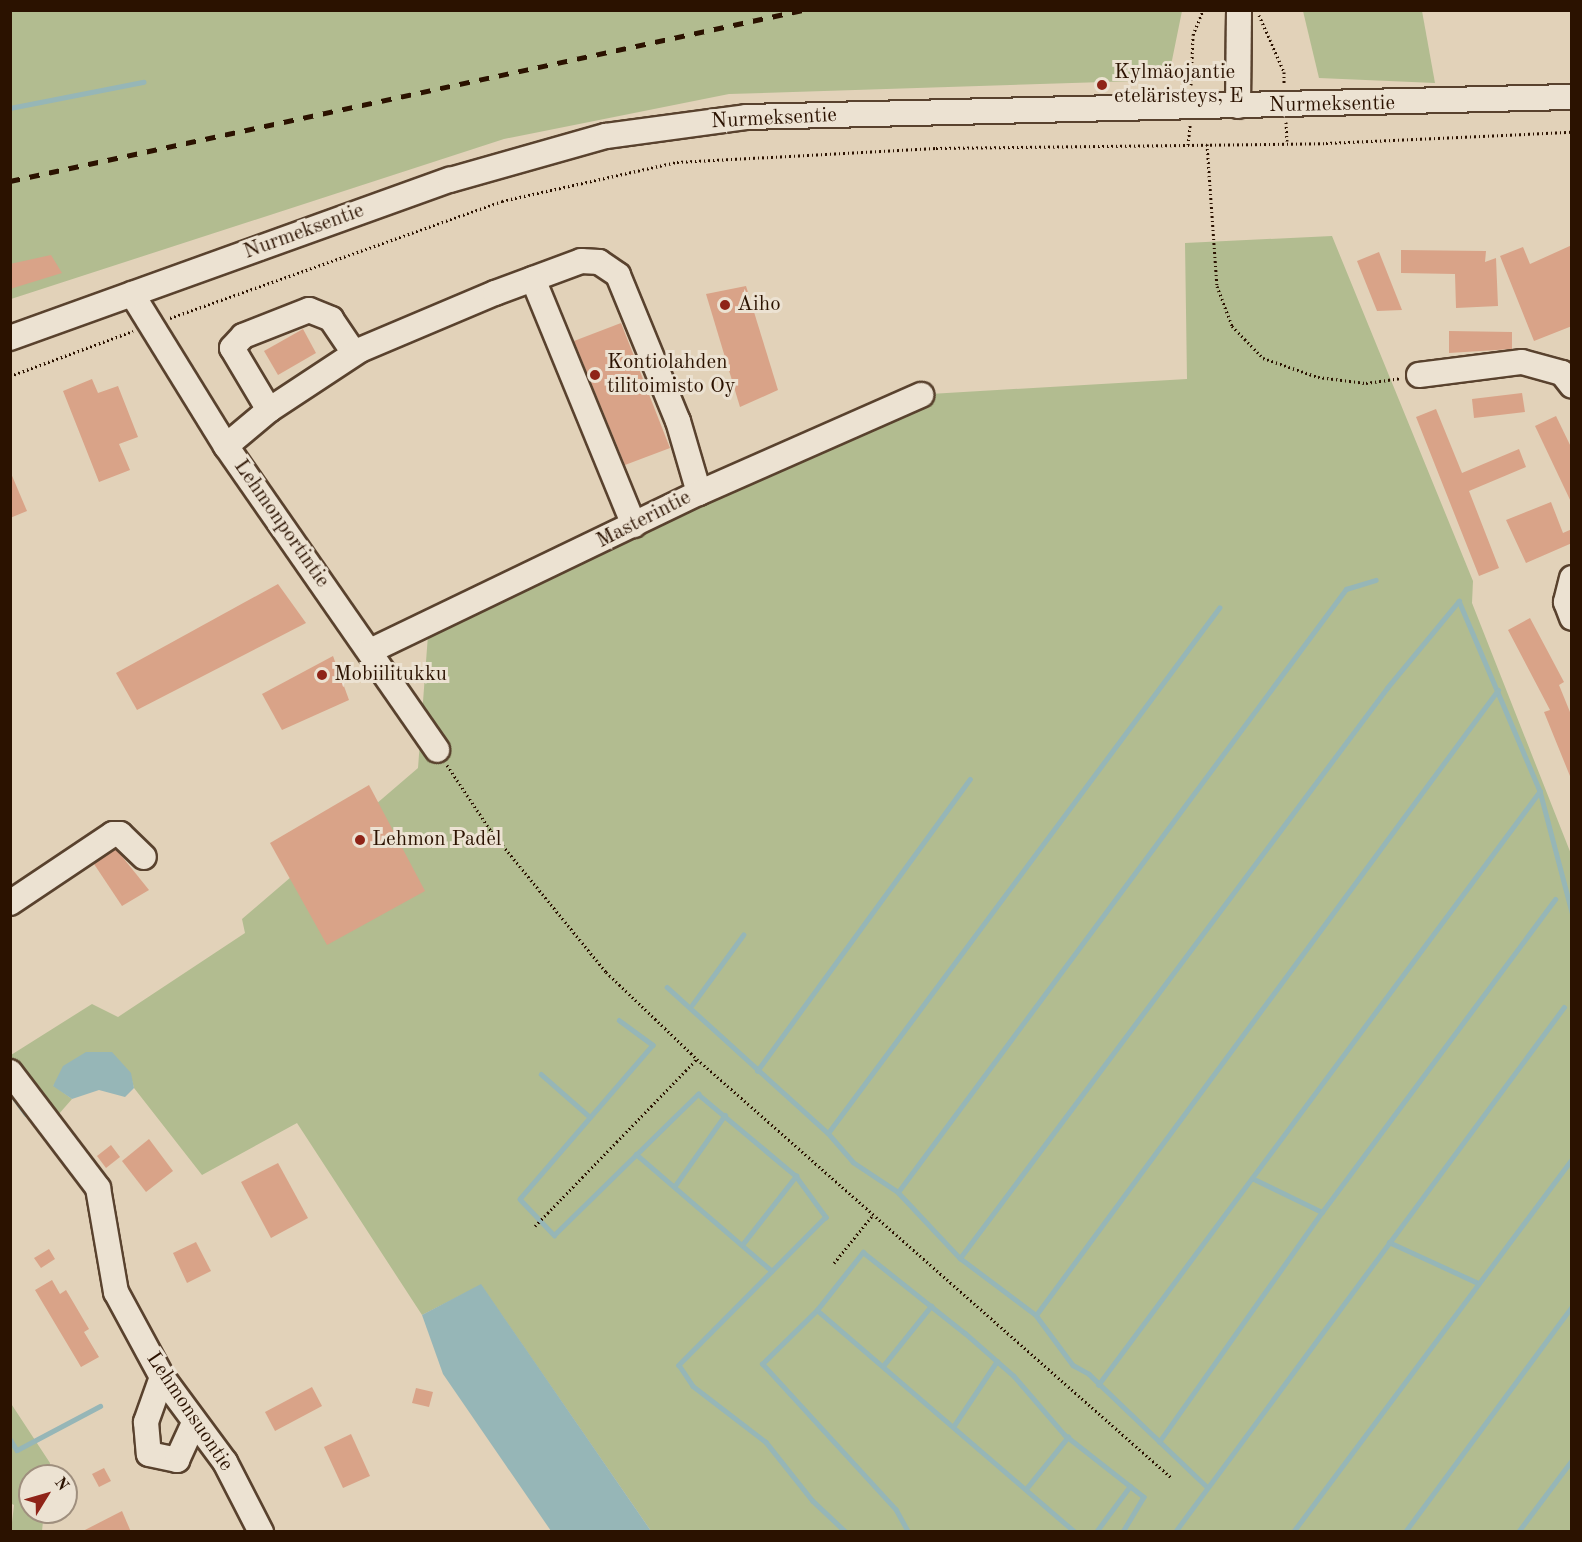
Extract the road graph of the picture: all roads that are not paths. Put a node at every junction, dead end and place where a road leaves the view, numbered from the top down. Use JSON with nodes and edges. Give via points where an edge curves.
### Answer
{"nodes":[{"id":1,"x":1239,"y":10,"type":"edge"},
{"id":2,"x":1572,"y":97,"type":"edge"},
{"id":3,"x":1238,"y":106,"type":"junction"},
{"id":4,"x":533,"y":279,"type":"junction"},
{"id":5,"x":132,"y":294,"type":"junction"},
{"id":6,"x":10,"y":338,"type":"edge"},
{"id":7,"x":354,"y":353,"type":"junction"},
{"id":8,"x":1419,"y":375,"type":"road end"},
{"id":9,"x":1572,"y":386,"type":"edge"},
{"id":10,"x":921,"y":395,"type":"dead end"},
{"id":11,"x":269,"y":410,"type":"junction"},
{"id":12,"x":226,"y":446,"type":"junction"},
{"id":13,"x":699,"y":493,"type":"junction"},
{"id":14,"x":634,"y":525,"type":"junction"},
{"id":15,"x":1572,"y":578,"type":"edge"},
{"id":16,"x":1572,"y":618,"type":"edge"},
{"id":17,"x":370,"y":651,"type":"junction"},
{"id":18,"x":437,"y":750,"type":"road end"},
{"id":19,"x":144,"y":857,"type":"dead end"},
{"id":20,"x":10,"y":903,"type":"edge"},
{"id":21,"x":10,"y":1072,"type":"edge"},
{"id":22,"x":162,"y":1377,"type":"junction"},
{"id":23,"x":194,"y":1423,"type":"junction"},
{"id":24,"x":261,"y":1532,"type":"edge"}],
"edges":[{"from":1,"to":3,"type":"street"},
{"from":2,"to":3,"type":"street","name":"Nurmeksentie"},
{"from":3,"to":5,"type":"street","name":"Nurmeksentie","via":[[746,117],[606,136],[450,180]]},
{"from":4,"to":7,"type":"street"},
{"from":4,"to":13,"type":"street","via":[[581,261],[599,262],[618,275],[678,421]]},
{"from":4,"to":14,"type":"street"},
{"from":5,"to":6,"type":"street","name":"Nurmeksentie"},
{"from":5,"to":12,"type":"street","name":"Lehmonportintie"},
{"from":7,"to":11,"type":"street"},
{"from":7,"to":11,"type":"street","via":[[331,319],[309,310],[243,336],[232,348]]},
{"from":8,"to":9,"type":"street","via":[[1522,362],[1562,373]]},
{"from":10,"to":13,"type":"street","name":"Masterintie"},
{"from":11,"to":12,"type":"street"},
{"from":12,"to":17,"type":"street","name":"Lehmonportintie"},
{"from":13,"to":14,"type":"street","name":"Masterintie"},
{"from":14,"to":17,"type":"street","name":"Masterintie"},
{"from":15,"to":16,"type":"street","via":[[1566,602]]},
{"from":17,"to":18,"type":"street","name":"Lehmonportintie"},
{"from":19,"to":20,"type":"street","via":[[120,834],[113,834]]},
{"from":21,"to":22,"type":"street","name":"Lehmonsuontie","via":[[98,1188],[116,1292]]},
{"from":22,"to":23,"type":"street","name":"Lehmonsuontie"},
{"from":22,"to":23,"type":"street","via":[[146,1422],[149,1454],[177,1460]]},
{"from":23,"to":24,"type":"street","name":"Lehmonsuontie","via":[[225,1462]]}]}
